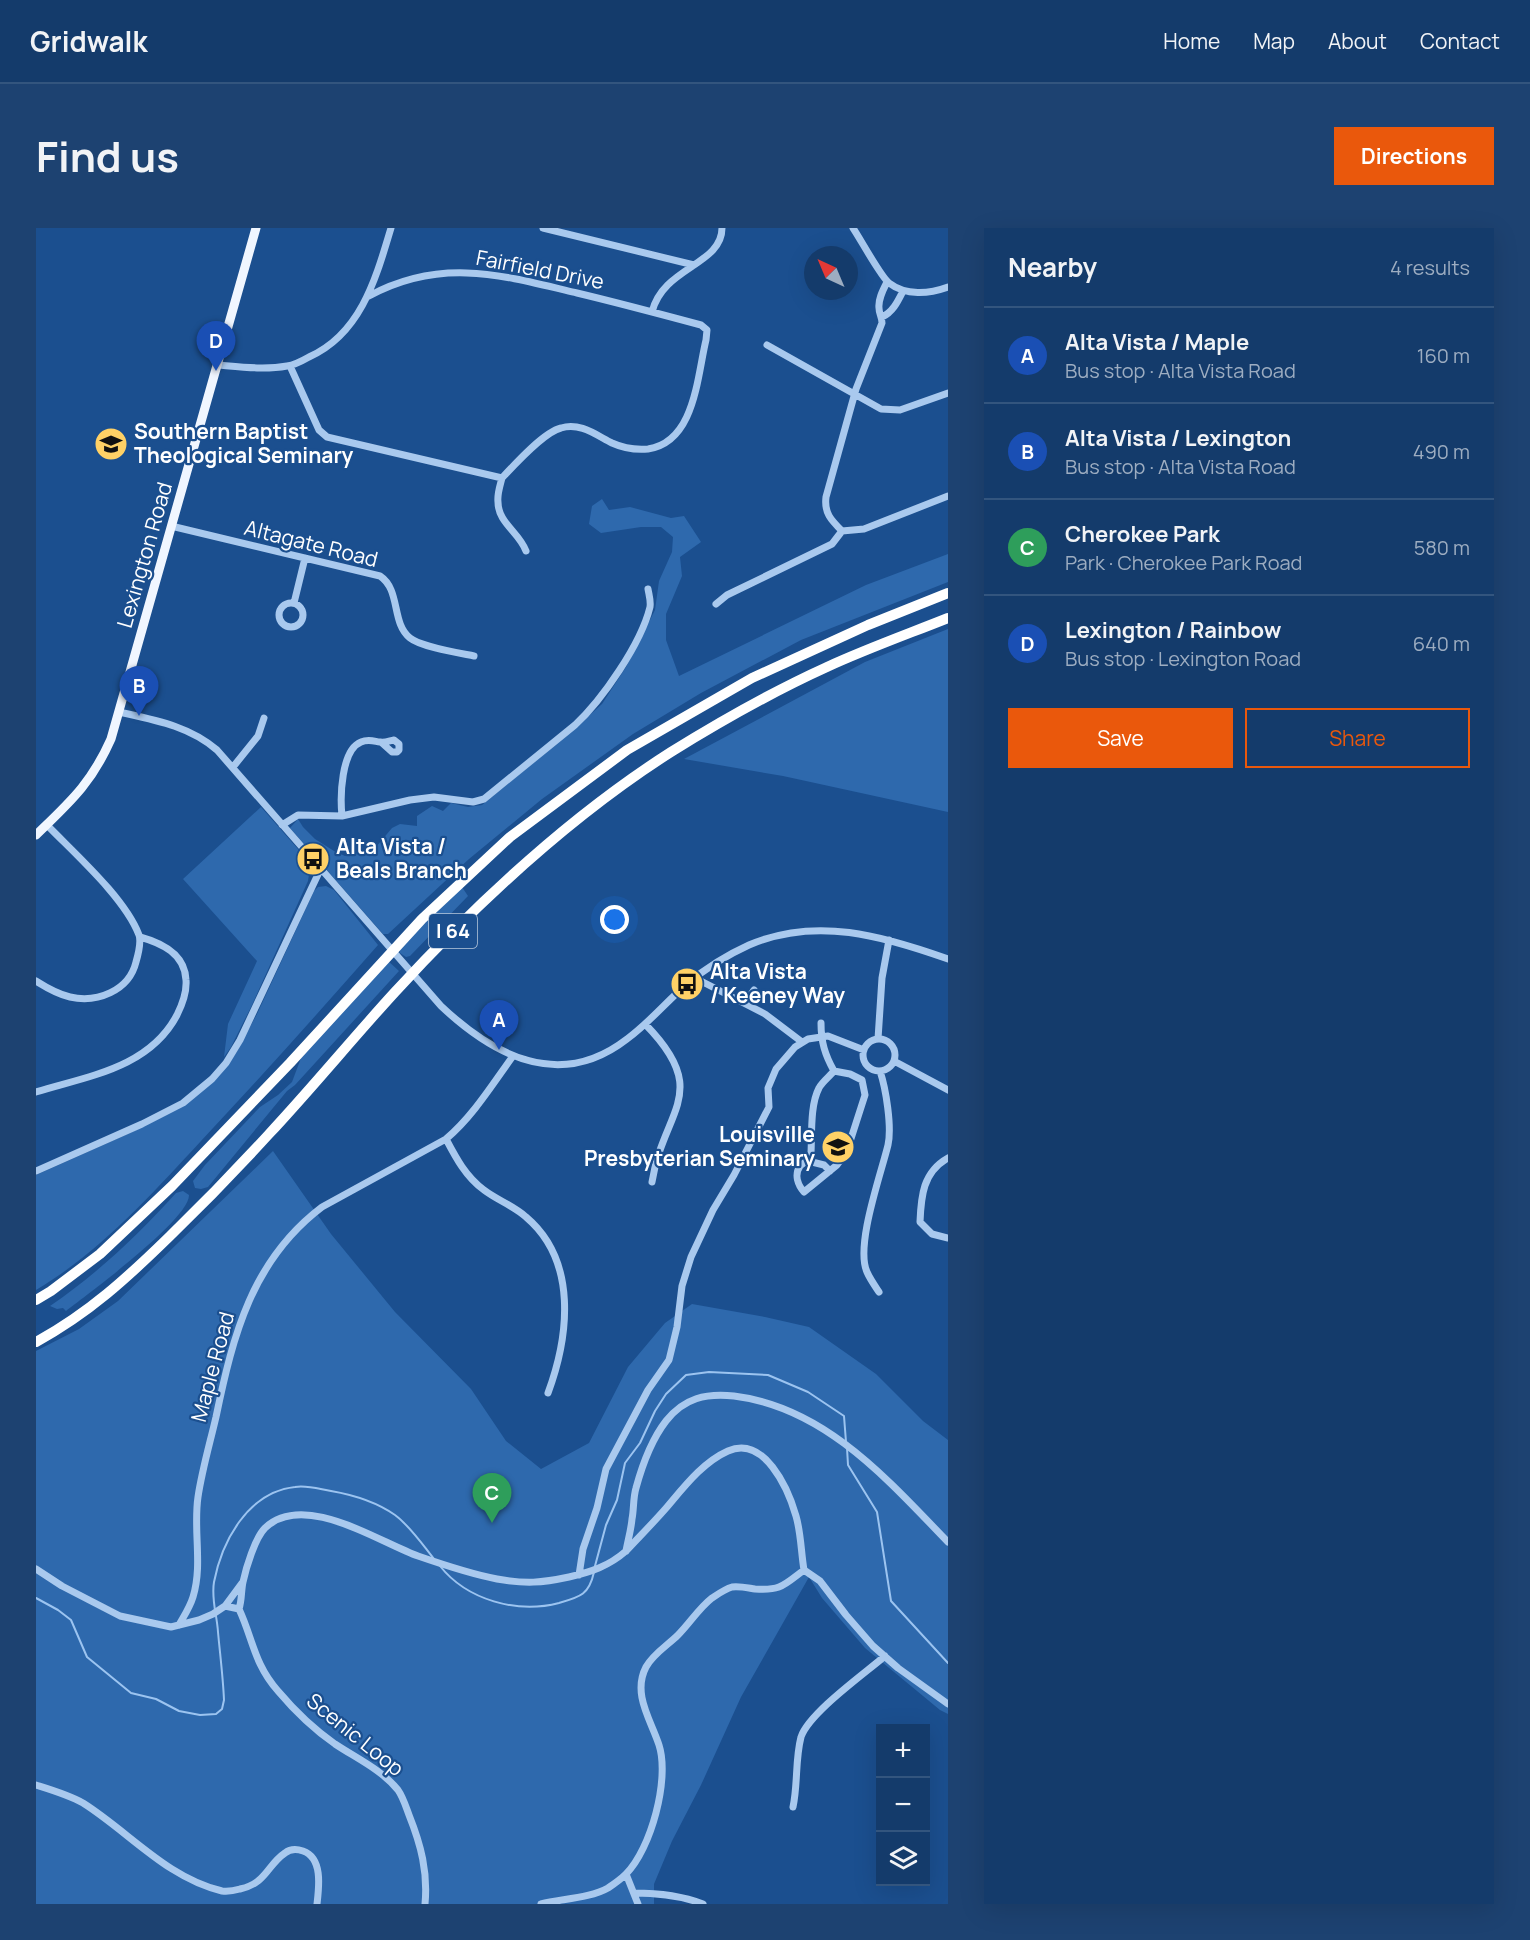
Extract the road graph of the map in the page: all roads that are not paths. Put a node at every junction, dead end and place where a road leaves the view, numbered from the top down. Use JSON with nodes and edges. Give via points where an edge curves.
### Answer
{"nodes":[{"id":1,"x":256,"y":228,"type":"edge"},
{"id":2,"x":391,"y":228,"type":"edge"},
{"id":3,"x":543,"y":228,"type":"edge"},
{"id":4,"x":722,"y":228,"type":"edge"},
{"id":5,"x":853,"y":228,"type":"edge"},
{"id":6,"x":694,"y":264,"type":"junction"},
{"id":7,"x":887,"y":282,"type":"junction"},
{"id":8,"x":948,"y":287,"type":"edge"},
{"id":9,"x":903,"y":291,"type":"junction"},
{"id":10,"x":369,"y":296,"type":"junction"},
{"id":11,"x":652,"y":312,"type":"junction"},
{"id":12,"x":882,"y":317,"type":"junction"},
{"id":13,"x":767,"y":345,"type":"dead end"},
{"id":14,"x":218,"y":365,"type":"junction"},
{"id":15,"x":290,"y":366,"type":"junction"},
{"id":16,"x":948,"y":393,"type":"edge"},
{"id":17,"x":854,"y":395,"type":"junction"},
{"id":18,"x":502,"y":478,"type":"junction"},
{"id":19,"x":948,"y":496,"type":"edge"},
{"id":20,"x":171,"y":526,"type":"junction"},
{"id":21,"x":842,"y":531,"type":"junction"},
{"id":22,"x":526,"y":551,"type":"dead end"},
{"id":23,"x":305,"y":558,"type":"junction"},
{"id":24,"x":648,"y":589,"type":"dead end"},
{"id":25,"x":948,"y":593,"type":"edge"},
{"id":26,"x":294,"y":603,"type":"dead end"},
{"id":27,"x":716,"y":604,"type":"dead end"},
{"id":28,"x":948,"y":618,"type":"edge"},
{"id":29,"x":474,"y":656,"type":"dead end"},
{"id":30,"x":119,"y":712,"type":"junction"},
{"id":31,"x":264,"y":718,"type":"dead end"},
{"id":32,"x":382,"y":743,"type":"dead end"},
{"id":33,"x":233,"y":767,"type":"junction"},
{"id":34,"x":342,"y":816,"type":"junction"},
{"id":35,"x":47,"y":825,"type":"junction"},
{"id":36,"x":282,"y":825,"type":"junction"},
{"id":37,"x":36,"y":835,"type":"edge"},
{"id":38,"x":321,"y":868,"type":"junction"},
{"id":39,"x":140,"y":937,"type":"junction"},
{"id":40,"x":889,"y":940,"type":"junction"},
{"id":41,"x":948,"y":960,"type":"edge"},
{"id":42,"x":694,"y":978,"type":"junction"},
{"id":43,"x":36,"y":981,"type":"edge"},
{"id":44,"x":753,"y":990,"type":"dead end"},
{"id":45,"x":745,"y":1003,"type":"junction"},
{"id":46,"x":821,"y":1023,"type":"dead end"},
{"id":47,"x":645,"y":1024,"type":"junction"},
{"id":48,"x":821,"y":1037,"type":"junction"},
{"id":49,"x":878,"y":1039,"type":"junction"},
{"id":50,"x":802,"y":1042,"type":"junction"},
{"id":51,"x":864,"y":1050,"type":"junction"},
{"id":52,"x":513,"y":1056,"type":"junction"},
{"id":53,"x":894,"y":1061,"type":"junction"},
{"id":54,"x":834,"y":1071,"type":"junction"},
{"id":55,"x":880,"y":1071,"type":"junction"},
{"id":56,"x":948,"y":1090,"type":"edge"},
{"id":57,"x":36,"y":1092,"type":"edge"},
{"id":58,"x":446,"y":1139,"type":"junction"},
{"id":59,"x":948,"y":1158,"type":"edge"},
{"id":60,"x":808,"y":1161,"type":"junction"},
{"id":61,"x":36,"y":1171,"type":"edge"},
{"id":62,"x":830,"y":1171,"type":"junction"},
{"id":63,"x":652,"y":1182,"type":"dead end"},
{"id":64,"x":948,"y":1238,"type":"edge"},
{"id":65,"x":879,"y":1292,"type":"dead end"},
{"id":66,"x":36,"y":1300,"type":"edge"},
{"id":67,"x":36,"y":1342,"type":"edge"},
{"id":68,"x":548,"y":1393,"type":"dead end"},
{"id":69,"x":948,"y":1542,"type":"edge"},
{"id":70,"x":626,"y":1551,"type":"junction"},
{"id":71,"x":36,"y":1569,"type":"edge"},
{"id":72,"x":804,"y":1570,"type":"junction"},
{"id":73,"x":580,"y":1575,"type":"junction"},
{"id":74,"x":242,"y":1583,"type":"junction"},
{"id":75,"x":225,"y":1606,"type":"junction"},
{"id":76,"x":239,"y":1609,"type":"junction"},
{"id":77,"x":179,"y":1625,"type":"junction"},
{"id":78,"x":885,"y":1656,"type":"junction"},
{"id":79,"x":948,"y":1704,"type":"edge"},
{"id":80,"x":36,"y":1785,"type":"edge"},
{"id":81,"x":793,"y":1807,"type":"dead end"},
{"id":82,"x":626,"y":1874,"type":"junction"},
{"id":83,"x":634,"y":1893,"type":"junction"},
{"id":84,"x":316,"y":1904,"type":"edge"},
{"id":85,"x":425,"y":1904,"type":"edge"},
{"id":86,"x":542,"y":1904,"type":"edge"},
{"id":87,"x":638,"y":1904,"type":"edge"},
{"id":88,"x":702,"y":1904,"type":"edge"}],
"edges":[{"from":1,"to":14,"type":"main road","name":"Lexington Road"},
{"from":2,"to":10,"type":"street"},
{"from":3,"to":6,"type":"street"},
{"from":4,"to":6,"type":"street","via":[[717,246]]},
{"from":5,"to":7,"type":"street"},
{"from":6,"to":11,"type":"street","via":[[666,285]]},
{"from":7,"to":9,"type":"street"},
{"from":7,"to":12,"type":"street","via":[[879,305]]},
{"from":8,"to":9,"type":"street","via":[[927,292]]},
{"from":9,"to":12,"type":"street","via":[[888,315]]},
{"from":10,"to":11,"type":"street","name":"Fairfield Drive","via":[[425,275],[476,273],[533,282]]},
{"from":10,"to":15,"type":"street","via":[[337,339],[324,350]]},
{"from":11,"to":18,"type":"street","name":"Fairfield Drive","via":[[706,328],[687,416],[679,431],[653,448],[632,449],[585,429],[566,427],[548,434]]},
{"from":12,"to":17,"type":"street"},
{"from":13,"to":17,"type":"street"},
{"from":14,"to":15,"type":"street"},
{"from":14,"to":20,"type":"main road","name":"Lexington Road"},
{"from":15,"to":18,"type":"street","via":[[319,430],[327,437]]},
{"from":16,"to":17,"type":"street","via":[[890,411]]},
{"from":17,"to":21,"type":"street","via":[[825,505]]},
{"from":18,"to":22,"type":"street","via":[[500,513]]},
{"from":19,"to":21,"type":"street","via":[[864,529]]},
{"from":20,"to":23,"type":"street","name":"Altagate Road"},
{"from":20,"to":30,"type":"main road","name":"Lexington Road"},
{"from":21,"to":27,"type":"street","via":[[832,544]]},
{"from":23,"to":26,"type":"street"},
{"from":23,"to":29,"type":"street","name":"Altagate Road","via":[[380,576],[389,585],[408,637]]},
{"from":24,"to":34,"type":"street","via":[[650,605],[644,625],[602,697],[575,725],[484,799],[473,802],[434,797]]},
{"from":25,"to":66,"type":"highway","number":"I 64","via":[[752,678],[627,750],[510,837],[422,919],[172,1186],[100,1254]]},
{"from":28,"to":67,"type":"highway","number":"I 64","via":[[827,667],[746,709],[670,753],[596,806],[454,929],[270,1134],[163,1243],[102,1299]]},
{"from":30,"to":33,"type":"street","via":[[191,732],[209,743]]},
{"from":30,"to":35,"type":"main road","name":"Lexington Road","via":[[107,747],[87,783]]},
{"from":31,"to":33,"type":"street","via":[[258,736]]},
{"from":32,"to":34,"type":"street","via":[[362,742],[349,755],[341,794]]},
{"from":33,"to":36,"type":"street"},
{"from":34,"to":36,"type":"street","via":[[298,815]]},
{"from":35,"to":37,"type":"main road","name":"Lexington Road"},
{"from":35,"to":39,"type":"street","via":[[124,908]]},
{"from":36,"to":38,"type":"street"},
{"from":38,"to":52,"type":"street","via":[[441,1006],[468,1030]]},
{"from":38,"to":61,"type":"street","via":[[240,1040],[212,1079],[172,1109]]},
{"from":39,"to":43,"type":"street","via":[[130,976],[114,991],[96,998],[78,998],[59,994]]},
{"from":39,"to":57,"type":"street","via":[[168,948],[184,969],[186,992],[171,1026],[144,1052],[108,1071]]},
{"from":40,"to":41,"type":"street"},
{"from":40,"to":42,"type":"street","via":[[830,930],[790,933],[750,945]]},
{"from":40,"to":49,"type":"street"},
{"from":42,"to":45,"type":"street"},
{"from":42,"to":47,"type":"street"},
{"from":44,"to":45,"type":"street"},
{"from":45,"to":50,"type":"street"},
{"from":46,"to":48,"type":"street"},
{"from":47,"to":52,"type":"street","via":[[613,1049],[577,1062],[548,1065]]},
{"from":47,"to":63,"type":"street","via":[[670,1053],[680,1086],[678,1107]]},
{"from":48,"to":50,"type":"street"},
{"from":48,"to":51,"type":"street"},
{"from":48,"to":54,"type":"street"},
{"from":49,"to":51,"type":"street","via":[[869,1042]]},
{"from":49,"to":53,"type":"street","via":[[893,1047]]},
{"from":50,"to":73,"type":"street","via":[[776,1069],[768,1088],[769,1107],[691,1257],[669,1360],[648,1390],[606,1469],[583,1549]]},
{"from":51,"to":55,"type":"street","via":[[867,1067]]},
{"from":52,"to":58,"type":"street","name":"Maple Road","via":[[472,1112]]},
{"from":53,"to":55,"type":"street"},
{"from":53,"to":56,"type":"street"},
{"from":54,"to":60,"type":"street","via":[[819,1088]]},
{"from":54,"to":62,"type":"street","via":[[862,1080],[865,1095],[848,1150]]},
{"from":55,"to":65,"type":"street","via":[[889,1143],[863,1254],[867,1272]]},
{"from":58,"to":68,"type":"street","via":[[473,1181],[528,1218],[558,1263],[563,1284],[564,1327]]},
{"from":58,"to":77,"type":"street","name":"Maple Road","via":[[322,1207],[282,1246],[255,1288],[229,1356],[198,1498],[194,1594]]},
{"from":59,"to":64,"type":"street","via":[[933,1170],[922,1192],[920,1222],[932,1234]]},
{"from":60,"to":62,"type":"street"},
{"from":60,"to":62,"type":"street","via":[[797,1174],[797,1183],[804,1192]]},
{"from":69,"to":70,"type":"street","via":[[883,1476],[840,1440],[775,1404],[712,1394],[688,1401],[664,1423],[635,1489]]},
{"from":70,"to":72,"type":"street","via":[[706,1466],[724,1453],[743,1448],[766,1459],[784,1485],[797,1518]]},
{"from":70,"to":73,"type":"street","via":[[605,1566]]},
{"from":71,"to":77,"type":"street","via":[[120,1616],[161,1626]]},
{"from":72,"to":78,"type":"street","via":[[820,1581]]},
{"from":72,"to":82,"type":"street","via":[[777,1589],[724,1590],[648,1664],[641,1695],[663,1760],[663,1775],[649,1836]]},
{"from":73,"to":74,"type":"street","via":[[543,1583],[497,1579],[419,1556],[350,1526],[300,1515],[272,1522],[260,1534]]},
{"from":74,"to":75,"type":"street"},
{"from":74,"to":76,"type":"street"},
{"from":75,"to":76,"type":"street"},
{"from":75,"to":77,"type":"street","via":[[208,1617]]},
{"from":76,"to":85,"type":"street","name":"Scenic Loop","via":[[254,1653],[277,1691],[327,1738],[400,1793],[424,1860]]},
{"from":78,"to":79,"type":"street"},
{"from":78,"to":81,"type":"street","via":[[838,1694],[804,1732]]},
{"from":80,"to":84,"type":"street","via":[[82,1803],[169,1868],[225,1892],[253,1885],[287,1851],[303,1851],[312,1858],[319,1875]]},
{"from":82,"to":83,"type":"street"},
{"from":82,"to":86,"type":"street","via":[[601,1891]]},
{"from":83,"to":87,"type":"street"},
{"from":83,"to":88,"type":"street","via":[[665,1894]]}]}
